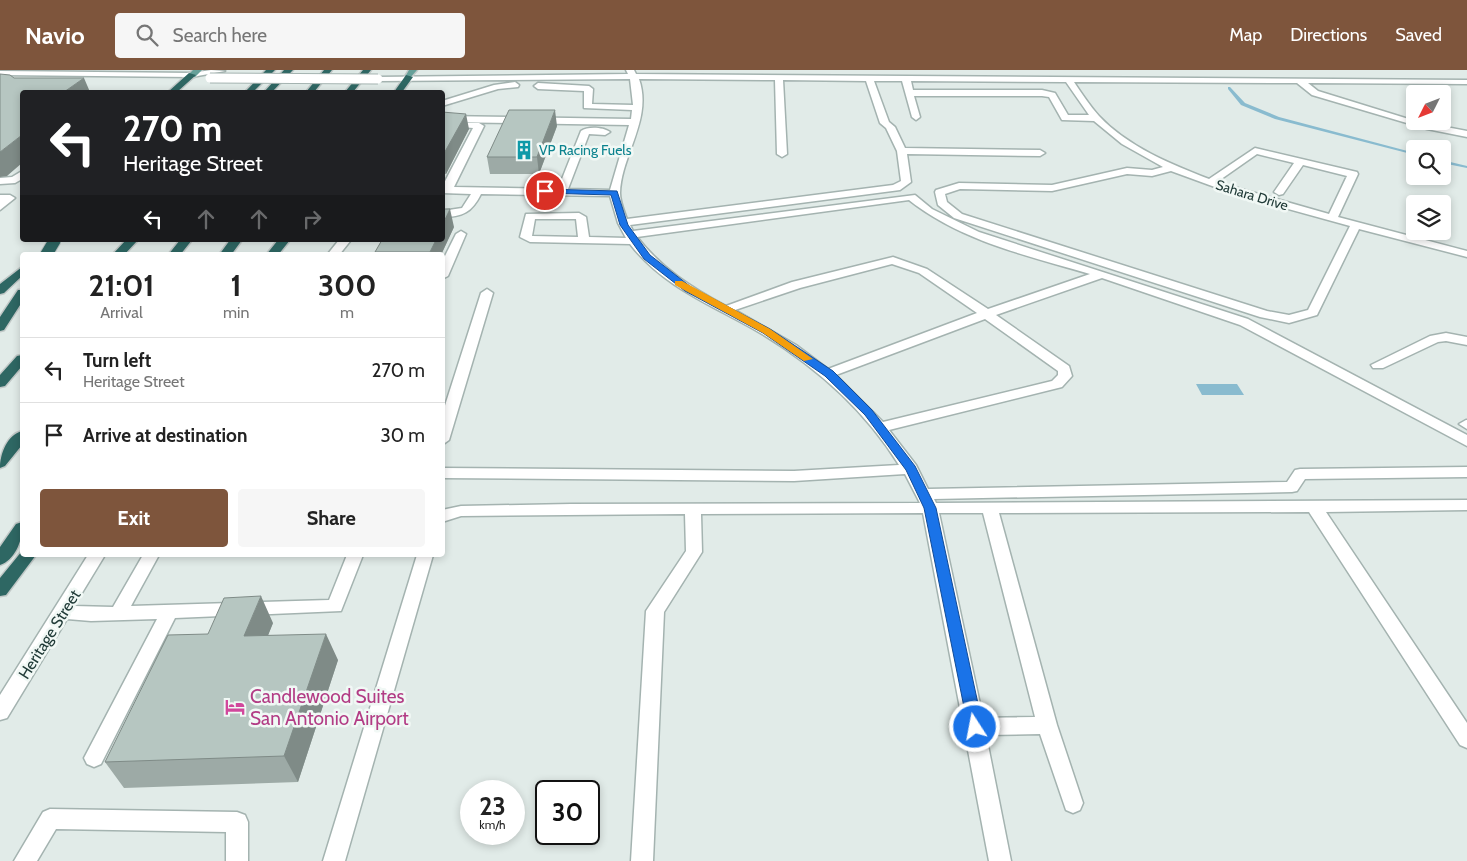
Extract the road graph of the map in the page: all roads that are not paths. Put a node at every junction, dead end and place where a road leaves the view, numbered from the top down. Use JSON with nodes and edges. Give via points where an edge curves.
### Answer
{"nodes":[{"id":1,"x":4,"y":70,"type":"edge"},
{"id":2,"x":271,"y":70,"type":"edge"},
{"id":3,"x":289,"y":70,"type":"edge"},
{"id":4,"x":328,"y":70,"type":"edge"},
{"id":5,"x":366,"y":70,"type":"edge"},
{"id":6,"x":1025,"y":70,"type":"edge"},
{"id":7,"x":1116,"y":70,"type":"edge"},
{"id":8,"x":221,"y":71,"type":"edge"},
{"id":9,"x":121,"y":72,"type":"edge"},
{"id":10,"x":195,"y":72,"type":"edge"},
{"id":11,"x":0,"y":73,"type":"edge"},
{"id":12,"x":411,"y":73,"type":"edge"},
{"id":13,"x":528,"y":73,"type":"edge"},
{"id":14,"x":632,"y":73,"type":"edge"},
{"id":15,"x":1351,"y":73,"type":"dead end"},
{"id":16,"x":86,"y":74,"type":"junction"},
{"id":17,"x":760,"y":74,"type":"edge"},
{"id":18,"x":828,"y":74,"type":"edge"},
{"id":19,"x":941,"y":74,"type":"edge"},
{"id":20,"x":1450,"y":74,"type":"dead end"},
{"id":21,"x":779,"y":78,"type":"junction"},
{"id":22,"x":869,"y":78,"type":"junction"},
{"id":23,"x":906,"y":79,"type":"junction"},
{"id":24,"x":1018,"y":79,"type":"junction"},
{"id":25,"x":1030,"y":79,"type":"junction"},
{"id":26,"x":1068,"y":79,"type":"junction"},
{"id":27,"x":1122,"y":79,"type":"junction"},
{"id":28,"x":1298,"y":80,"type":"junction"},
{"id":29,"x":1362,"y":81,"type":"junction"},
{"id":30,"x":1465,"y":82,"type":"edge"},
{"id":31,"x":76,"y":83,"type":"edge"},
{"id":32,"x":174,"y":90,"type":"edge"},
{"id":33,"x":251,"y":90,"type":"edge"},
{"id":34,"x":270,"y":90,"type":"edge"},
{"id":35,"x":312,"y":90,"type":"edge"},
{"id":36,"x":351,"y":90,"type":"edge"},
{"id":37,"x":399,"y":90,"type":"edge"},
{"id":38,"x":909,"y":93,"type":"junction"},
{"id":39,"x":1022,"y":93,"type":"junction"},
{"id":40,"x":445,"y":103,"type":"edge"},
{"id":41,"x":637,"y":108,"type":"junction"},
{"id":42,"x":916,"y":117,"type":"dead end"},
{"id":43,"x":1096,"y":118,"type":"junction"},
{"id":44,"x":445,"y":119,"type":"edge"},
{"id":45,"x":634,"y":122,"type":"junction"},
{"id":46,"x":445,"y":124,"type":"edge"},
{"id":47,"x":631,"y":133,"type":"junction"},
{"id":48,"x":1467,"y":134,"type":"edge"},
{"id":49,"x":902,"y":151,"type":"junction"},
{"id":50,"x":1040,"y":152,"type":"dead end"},
{"id":51,"x":782,"y":154,"type":"dead end"},
{"id":52,"x":1300,"y":162,"type":"junction"},
{"id":53,"x":1174,"y":167,"type":"junction"},
{"id":54,"x":20,"y":176,"type":"edge"},
{"id":55,"x":0,"y":181,"type":"edge"},
{"id":56,"x":1211,"y":182,"type":"junction"},
{"id":57,"x":445,"y":190,"type":"edge"},
{"id":58,"x":478,"y":190,"type":"junction"},
{"id":59,"x":562,"y":192,"type":"junction"},
{"id":60,"x":1279,"y":192,"type":"dead end"},
{"id":61,"x":615,"y":193,"type":"junction"},
{"id":62,"x":0,"y":198,"type":"edge"},
{"id":63,"x":0,"y":207,"type":"edge"},
{"id":64,"x":445,"y":214,"type":"edge"},
{"id":65,"x":1332,"y":218,"type":"junction"},
{"id":66,"x":1356,"y":225,"type":"junction"},
{"id":67,"x":629,"y":233,"type":"junction"},
{"id":68,"x":461,"y":234,"type":"dead end"},
{"id":69,"x":584,"y":240,"type":"junction"},
{"id":70,"x":57,"y":242,"type":"edge"},
{"id":71,"x":130,"y":242,"type":"edge"},
{"id":72,"x":184,"y":242,"type":"edge"},
{"id":73,"x":282,"y":242,"type":"edge"},
{"id":74,"x":343,"y":242,"type":"edge"},
{"id":75,"x":45,"y":252,"type":"edge"},
{"id":76,"x":121,"y":252,"type":"edge"},
{"id":77,"x":176,"y":252,"type":"edge"},
{"id":78,"x":274,"y":252,"type":"edge"},
{"id":79,"x":335,"y":252,"type":"edge"},
{"id":80,"x":1467,"y":254,"type":"edge"},
{"id":81,"x":445,"y":269,"type":"edge"},
{"id":82,"x":20,"y":272,"type":"edge"},
{"id":83,"x":1102,"y":274,"type":"junction"},
{"id":84,"x":0,"y":290,"type":"edge"},
{"id":85,"x":487,"y":293,"type":"dead end"},
{"id":86,"x":20,"y":296,"type":"edge"},
{"id":87,"x":724,"y":310,"type":"junction"},
{"id":88,"x":986,"y":314,"type":"junction"},
{"id":89,"x":0,"y":327,"type":"edge"},
{"id":90,"x":1467,"y":341,"type":"edge"},
{"id":91,"x":20,"y":361,"type":"edge"},
{"id":92,"x":1378,"y":365,"type":"dead end"},
{"id":93,"x":829,"y":374,"type":"junction"},
{"id":94,"x":0,"y":383,"type":"edge"},
{"id":95,"x":880,"y":428,"type":"junction"},
{"id":96,"x":445,"y":430,"type":"edge"},
{"id":97,"x":20,"y":438,"type":"edge"},
{"id":98,"x":1467,"y":441,"type":"edge"},
{"id":99,"x":0,"y":462,"type":"edge"},
{"id":100,"x":911,"y":469,"type":"junction"},
{"id":101,"x":1467,"y":472,"type":"edge"},
{"id":102,"x":445,"y":473,"type":"edge"},
{"id":103,"x":926,"y":501,"type":"junction"},
{"id":104,"x":1467,"y":505,"type":"edge"},
{"id":105,"x":989,"y":507,"type":"junction"},
{"id":106,"x":1314,"y":507,"type":"junction"},
{"id":107,"x":693,"y":509,"type":"junction"},
{"id":108,"x":445,"y":516,"type":"edge"},
{"id":109,"x":20,"y":531,"type":"edge"},
{"id":110,"x":26,"y":557,"type":"edge"},
{"id":111,"x":97,"y":557,"type":"edge"},
{"id":112,"x":150,"y":557,"type":"edge"},
{"id":113,"x":354,"y":557,"type":"edge"},
{"id":114,"x":424,"y":557,"type":"edge"},
{"id":115,"x":0,"y":559,"type":"edge"},
{"id":116,"x":0,"y":590,"type":"edge"},
{"id":117,"x":170,"y":610,"type":"junction"},
{"id":118,"x":62,"y":612,"type":"junction"},
{"id":119,"x":118,"y":613,"type":"junction"},
{"id":120,"x":0,"y":712,"type":"edge"},
{"id":121,"x":1047,"y":725,"type":"junction"},
{"id":122,"x":975,"y":727,"type":"junction"},
{"id":123,"x":1467,"y":739,"type":"edge"},
{"id":124,"x":94,"y":758,"type":"dead end"},
{"id":125,"x":1073,"y":802,"type":"dead end"},
{"id":126,"x":25,"y":861,"type":"edge"},
{"id":127,"x":237,"y":861,"type":"edge"},
{"id":128,"x":334,"y":861,"type":"edge"},
{"id":129,"x":642,"y":861,"type":"edge"},
{"id":130,"x":1000,"y":861,"type":"edge"}],
"edges":[{"from":1,"to":11,"type":"street"},
{"from":2,"to":33,"type":"highway"},
{"from":3,"to":34,"type":"highway"},
{"from":4,"to":35,"type":"highway"},
{"from":5,"to":36,"type":"highway"},
{"from":6,"to":25,"type":"street"},
{"from":7,"to":27,"type":"street"},
{"from":8,"to":10,"type":"street"},
{"from":8,"to":12,"type":"street"},
{"from":9,"to":10,"type":"street"},
{"from":9,"to":16,"type":"street"},
{"from":10,"to":12,"type":"street","bridge":true,"via":[[210,78],[378,79]]},
{"from":10,"to":32,"type":"highway"},
{"from":11,"to":16,"type":"street"},
{"from":12,"to":13,"type":"street"},
{"from":12,"to":37,"type":"highway"},
{"from":13,"to":14,"type":"street"},
{"from":14,"to":17,"type":"street"},
{"from":14,"to":41,"type":"street","via":[[638,86]]},
{"from":15,"to":29,"type":"street"},
{"from":16,"to":31,"type":"street"},
{"from":17,"to":21,"type":"street"},
{"from":18,"to":21,"type":"street"},
{"from":18,"to":22,"type":"street"},
{"from":19,"to":23,"type":"street"},
{"from":19,"to":24,"type":"street"},
{"from":20,"to":30,"type":"street"},
{"from":21,"to":51,"type":"street"},
{"from":22,"to":23,"type":"street"},
{"from":22,"to":49,"type":"street","via":[[885,124],[890,127]]},
{"from":23,"to":38,"type":"street"},
{"from":24,"to":25,"type":"street"},
{"from":24,"to":39,"type":"street"},
{"from":25,"to":26,"type":"street"},
{"from":26,"to":27,"type":"street"},
{"from":26,"to":43,"type":"street","name":"Sahara Drive"},
{"from":27,"to":28,"type":"street"},
{"from":28,"to":29,"type":"street"},
{"from":28,"to":48,"type":"street","via":[[1315,93],[1430,127]]},
{"from":29,"to":30,"type":"street"},
{"from":38,"to":39,"type":"street"},
{"from":38,"to":42,"type":"street"},
{"from":39,"to":43,"type":"street","via":[[1052,96],[1065,118]]},
{"from":40,"to":41,"type":"street","via":[[497,87],[519,85],[590,89],[587,106]]},
{"from":41,"to":45,"type":"street"},
{"from":43,"to":53,"type":"street","name":"Sahara Drive","via":[[1133,146]]},
{"from":44,"to":45,"type":"street"},
{"from":45,"to":47,"type":"street"},
{"from":46,"to":57,"type":"street","via":[[479,126]]},
{"from":47,"to":59,"type":"street","via":[[586,131]]},
{"from":47,"to":61,"type":"street"},
{"from":49,"to":50,"type":"street"},
{"from":49,"to":67,"type":"street","via":[[906,182],[896,188]]},
{"from":52,"to":56,"type":"street","via":[[1255,151]]},
{"from":52,"to":60,"type":"street"},
{"from":52,"to":65,"type":"street","via":[[1353,174]]},
{"from":53,"to":56,"type":"street","name":"Sahara Drive"},
{"from":53,"to":66,"type":"street","via":[[1152,173],[1127,171],[1052,188],[958,186],[940,192],[942,203],[958,216],[1264,314],[1289,319],[1313,312]]},
{"from":54,"to":55,"type":"street","via":[[15,180]]},
{"from":56,"to":65,"type":"street","name":"Sahara Drive"},
{"from":57,"to":58,"type":"street"},
{"from":58,"to":59,"type":"street"},
{"from":58,"to":64,"type":"street","via":[[467,211]]},
{"from":59,"to":61,"type":"street"},
{"from":61,"to":67,"type":"street"},
{"from":62,"to":63,"type":"street","via":[[10,198]]},
{"from":65,"to":66,"type":"street","name":"Sahara Drive"},
{"from":66,"to":80,"type":"street","name":"Sahara Drive"},
{"from":67,"to":69,"type":"street"},
{"from":67,"to":83,"type":"street","via":[[911,197],[923,208],[960,228]]},
{"from":67,"to":87,"type":"street","via":[[647,257],[665,273]]},
{"from":68,"to":81,"type":"street"},
{"from":69,"to":69,"type":"street","via":[[530,239],[526,237],[530,216],[582,217]]},
{"from":70,"to":75,"type":"highway"},
{"from":71,"to":76,"type":"highway"},
{"from":72,"to":77,"type":"highway"},
{"from":73,"to":78,"type":"highway"},
{"from":74,"to":79,"type":"street"},
{"from":82,"to":84,"type":"highway"},
{"from":83,"to":88,"type":"street"},
{"from":83,"to":98,"type":"street","via":[[1244,322]]},
{"from":85,"to":96,"type":"street"},
{"from":86,"to":89,"type":"highway"},
{"from":87,"to":88,"type":"street","via":[[796,285],[893,260],[924,272]]},
{"from":87,"to":93,"type":"street","via":[[766,331]]},
{"from":88,"to":93,"type":"street"},
{"from":88,"to":95,"type":"street","via":[[1064,369],[1065,376],[1057,384]]},
{"from":90,"to":92,"type":"street","via":[[1446,337],[1435,339]]},
{"from":91,"to":94,"type":"highway"},
{"from":93,"to":95,"type":"street","via":[[850,392]]},
{"from":95,"to":100,"type":"street"},
{"from":97,"to":99,"type":"highway"},
{"from":100,"to":102,"type":"street","via":[[794,476]]},
{"from":100,"to":103,"type":"street"},
{"from":101,"to":103,"type":"street","via":[[1300,474],[1292,487]]},
{"from":103,"to":105,"type":"street"},
{"from":103,"to":107,"type":"street"},
{"from":103,"to":122,"type":"street"},
{"from":104,"to":106,"type":"street"},
{"from":105,"to":106,"type":"street"},
{"from":105,"to":121,"type":"street"},
{"from":106,"to":123,"type":"street"},
{"from":107,"to":108,"type":"street","via":[[461,511]]},
{"from":107,"to":129,"type":"street","via":[[694,552],[655,611]]},
{"from":109,"to":115,"type":"highway"},
{"from":110,"to":116,"type":"highway"},
{"from":111,"to":118,"type":"street","name":"Heritage Street"},
{"from":112,"to":119,"type":"street"},
{"from":113,"to":117,"type":"street","via":[[335,606]]},
{"from":114,"to":128,"type":"street"},
{"from":117,"to":119,"type":"street"},
{"from":117,"to":124,"type":"street"},
{"from":118,"to":119,"type":"street"},
{"from":118,"to":120,"type":"street","name":"Heritage Street"},
{"from":121,"to":122,"type":"street"},
{"from":121,"to":125,"type":"street"},
{"from":122,"to":130,"type":"street"},
{"from":126,"to":127,"type":"street","via":[[50,819],[237,822]]}]}
